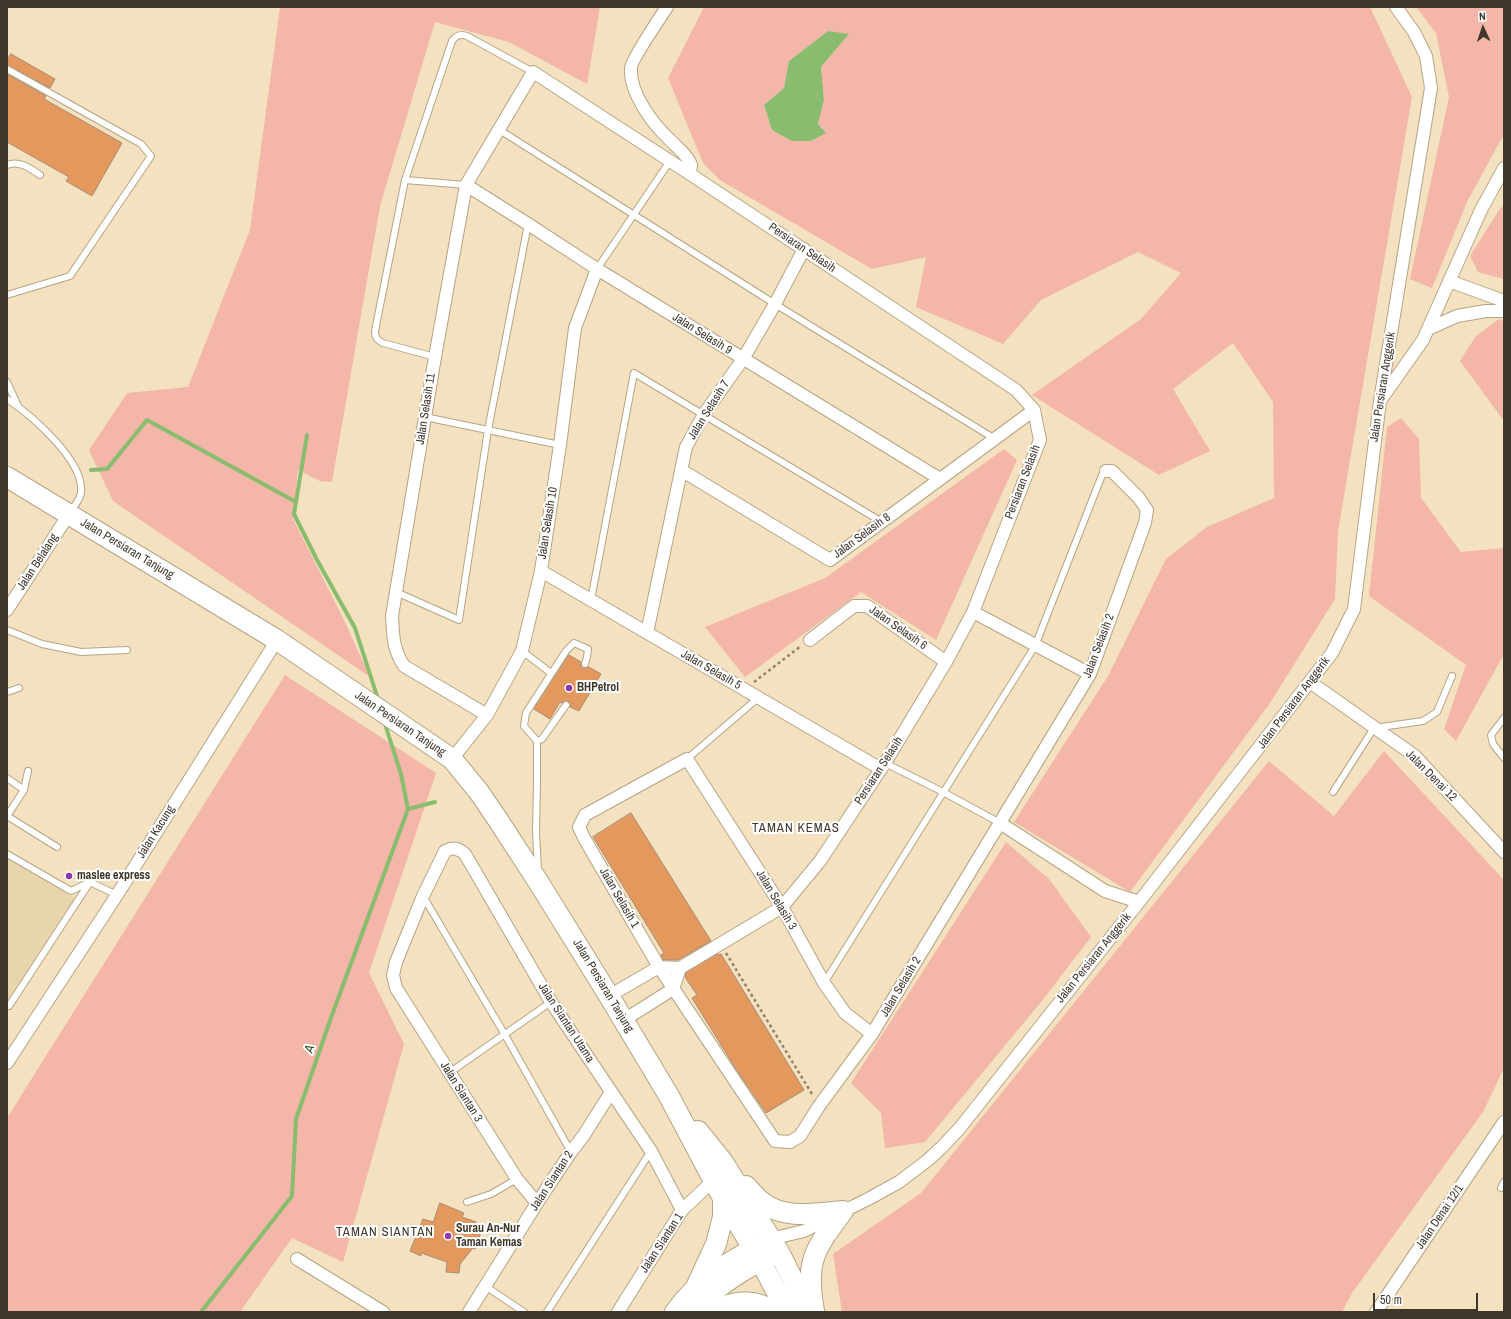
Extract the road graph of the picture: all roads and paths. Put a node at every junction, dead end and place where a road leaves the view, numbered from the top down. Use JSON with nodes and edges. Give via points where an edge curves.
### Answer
{"nodes":[{"id":1,"x":667,"y":7,"type":"edge"},
{"id":2,"x":1396,"y":7,"type":"edge"},
{"id":3,"x":7,"y":69,"type":"edge"},
{"id":4,"x":533,"y":72,"type":"junction"},
{"id":5,"x":498,"y":130,"type":"junction"},
{"id":6,"x":670,"y":161,"type":"junction"},
{"id":7,"x":7,"y":165,"type":"edge"},
{"id":8,"x":1504,"y":168,"type":"edge"},
{"id":9,"x":690,"y":174,"type":"junction"},
{"id":10,"x":40,"y":175,"type":"dead end"},
{"id":11,"x":405,"y":180,"type":"junction"},
{"id":12,"x":466,"y":185,"type":"junction"},
{"id":13,"x":635,"y":214,"type":"junction"},
{"id":14,"x":528,"y":224,"type":"junction"},
{"id":15,"x":804,"y":249,"type":"junction"},
{"id":16,"x":597,"y":270,"type":"junction"},
{"id":17,"x":1449,"y":281,"type":"junction"},
{"id":18,"x":7,"y":295,"type":"edge"},
{"id":19,"x":1504,"y":301,"type":"edge"},
{"id":20,"x":775,"y":304,"type":"junction"},
{"id":21,"x":1504,"y":311,"type":"edge"},
{"id":22,"x":1428,"y":330,"type":"junction"},
{"id":23,"x":435,"y":357,"type":"junction"},
{"id":24,"x":742,"y":359,"type":"junction"},
{"id":25,"x":7,"y":382,"type":"edge"},
{"id":26,"x":7,"y":399,"type":"edge"},
{"id":27,"x":1380,"y":401,"type":"junction"},
{"id":28,"x":18,"y":406,"type":"junction"},
{"id":29,"x":1034,"y":410,"type":"junction"},
{"id":30,"x":704,"y":414,"type":"junction"},
{"id":31,"x":425,"y":417,"type":"junction"},
{"id":32,"x":488,"y":430,"type":"junction"},
{"id":33,"x":995,"y":439,"type":"junction"},
{"id":34,"x":560,"y":445,"type":"junction"},
{"id":35,"x":681,"y":470,"type":"junction"},
{"id":36,"x":1106,"y":471,"type":"joint"},
{"id":37,"x":7,"y":477,"type":"edge"},
{"id":38,"x":940,"y":479,"type":"junction"},
{"id":39,"x":69,"y":514,"type":"junction"},
{"id":40,"x":882,"y":522,"type":"junction"},
{"id":41,"x":541,"y":571,"type":"junction"},
{"id":42,"x":396,"y":592,"type":"junction"},
{"id":43,"x":591,"y":600,"type":"junction"},
{"id":44,"x":7,"y":610,"type":"edge"},
{"id":45,"x":973,"y":612,"type":"junction"},
{"id":46,"x":7,"y":630,"type":"edge"},
{"id":47,"x":647,"y":634,"type":"junction"},
{"id":48,"x":277,"y":640,"type":"junction"},
{"id":49,"x":810,"y":640,"type":"joint"},
{"id":50,"x":1035,"y":646,"type":"junction"},
{"id":51,"x":127,"y":650,"type":"dead end"},
{"id":52,"x":522,"y":650,"type":"junction"},
{"id":53,"x":946,"y":662,"type":"junction"},
{"id":54,"x":585,"y":664,"type":"dead end"},
{"id":55,"x":551,"y":673,"type":"junction"},
{"id":56,"x":1090,"y":674,"type":"junction"},
{"id":57,"x":1452,"y":676,"type":"dead end"},
{"id":58,"x":1310,"y":682,"type":"junction"},
{"id":59,"x":19,"y":688,"type":"dead end"},
{"id":60,"x":744,"y":690,"type":"junction"},
{"id":61,"x":7,"y":692,"type":"edge"},
{"id":62,"x":758,"y":698,"type":"junction"},
{"id":63,"x":566,"y":705,"type":"dead end"},
{"id":64,"x":487,"y":715,"type":"junction"},
{"id":65,"x":1504,"y":718,"type":"edge"},
{"id":66,"x":1374,"y":728,"type":"junction"},
{"id":67,"x":537,"y":741,"type":"junction"},
{"id":68,"x":1504,"y":758,"type":"edge"},
{"id":69,"x":452,"y":759,"type":"junction"},
{"id":70,"x":687,"y":759,"type":"junction"},
{"id":71,"x":883,"y":766,"type":"junction"},
{"id":72,"x":28,"y":771,"type":"dead end"},
{"id":73,"x":7,"y":778,"type":"edge"},
{"id":74,"x":24,"y":790,"type":"junction"},
{"id":75,"x":943,"y":792,"type":"junction"},
{"id":76,"x":1333,"y":792,"type":"dead end"},
{"id":77,"x":7,"y":816,"type":"edge"},
{"id":78,"x":1000,"y":823,"type":"junction"},
{"id":79,"x":57,"y":847,"type":"dead end"},
{"id":80,"x":1504,"y":852,"type":"edge"},
{"id":81,"x":7,"y":854,"type":"edge"},
{"id":82,"x":90,"y":882,"type":"junction"},
{"id":83,"x":539,"y":883,"type":"junction"},
{"id":84,"x":117,"y":895,"type":"junction"},
{"id":85,"x":424,"y":896,"type":"junction"},
{"id":86,"x":1139,"y":902,"type":"junction"},
{"id":87,"x":782,"y":907,"type":"junction"},
{"id":88,"x":720,"y":944,"type":"junction"},
{"id":89,"x":659,"y":967,"type":"junction"},
{"id":90,"x":680,"y":968,"type":"junction"},
{"id":91,"x":824,"y":983,"type":"junction"},
{"id":92,"x":673,"y":989,"type":"junction"},
{"id":93,"x":610,"y":996,"type":"junction"},
{"id":94,"x":550,"y":1002,"type":"junction"},
{"id":95,"x":8,"y":1007,"type":"edge"},
{"id":96,"x":624,"y":1020,"type":"junction"},
{"id":97,"x":872,"y":1034,"type":"junction"},
{"id":98,"x":505,"y":1035,"type":"junction"},
{"id":99,"x":11,"y":1048,"type":"edge"},
{"id":100,"x":7,"y":1063,"type":"edge"},
{"id":101,"x":449,"y":1073,"type":"junction"},
{"id":102,"x":611,"y":1092,"type":"junction"},
{"id":103,"x":669,"y":1096,"type":"junction"},
{"id":104,"x":819,"y":1106,"type":"junction"},
{"id":105,"x":1504,"y":1122,"type":"edge"},
{"id":106,"x":790,"y":1142,"type":"joint"},
{"id":107,"x":651,"y":1151,"type":"junction"},
{"id":108,"x":571,"y":1152,"type":"junction"},
{"id":109,"x":723,"y":1162,"type":"junction"},
{"id":110,"x":516,"y":1179,"type":"junction"},
{"id":111,"x":714,"y":1180,"type":"junction"},
{"id":112,"x":1504,"y":1182,"type":"edge"},
{"id":113,"x":1501,"y":1188,"type":"dead end"},
{"id":114,"x":723,"y":1198,"type":"junction"},
{"id":115,"x":467,"y":1202,"type":"dead end"},
{"id":116,"x":537,"y":1203,"type":"junction"},
{"id":117,"x":682,"y":1210,"type":"junction"},
{"id":118,"x":843,"y":1211,"type":"junction"},
{"id":119,"x":775,"y":1246,"type":"junction"},
{"id":120,"x":756,"y":1255,"type":"junction"},
{"id":121,"x":297,"y":1259,"type":"dead end"},
{"id":122,"x":697,"y":1285,"type":"junction"},
{"id":123,"x":485,"y":1286,"type":"junction"},
{"id":124,"x":382,"y":1312,"type":"edge"},
{"id":125,"x":469,"y":1312,"type":"edge"},
{"id":126,"x":524,"y":1312,"type":"edge"},
{"id":127,"x":547,"y":1312,"type":"edge"},
{"id":128,"x":618,"y":1312,"type":"edge"},
{"id":129,"x":674,"y":1312,"type":"edge"},
{"id":130,"x":695,"y":1312,"type":"edge"},
{"id":131,"x":713,"y":1312,"type":"edge"},
{"id":132,"x":776,"y":1312,"type":"edge"},
{"id":133,"x":787,"y":1312,"type":"edge"},
{"id":134,"x":809,"y":1312,"type":"edge"},
{"id":135,"x":814,"y":1312,"type":"edge"},
{"id":136,"x":1376,"y":1312,"type":"edge"}],
"edges":[{"from":1,"to":9,"type":"street","via":[[630,66],[631,78],[636,95],[646,110],[664,135],[688,159],[691,165]]},
{"from":2,"to":27,"type":"street","name":"Jalan Persiaran Anggerik","via":[[1414,32],[1426,56],[1431,88]]},
{"from":3,"to":18,"type":"lane","via":[[141,144],[151,156],[70,276]]},
{"from":4,"to":5,"type":"street","name":"Jalan Selasih 11"},
{"from":4,"to":6,"type":"street","name":"Persiaran Selasih"},
{"from":4,"to":11,"type":"lane","via":[[467,36],[461,34],[456,37],[452,41]]},
{"from":5,"to":12,"type":"street","name":"Jalan Selasih 11"},
{"from":5,"to":13,"type":"lane"},
{"from":6,"to":9,"type":"street","name":"Persiaran Selasih"},
{"from":6,"to":13,"type":"lane"},
{"from":7,"to":10,"type":"lane","via":[[14,162]]},
{"from":8,"to":17,"type":"street","via":[[1481,210]]},
{"from":9,"to":15,"type":"street","name":"Persiaran Selasih"},
{"from":11,"to":12,"type":"lane"},
{"from":11,"to":23,"type":"lane","via":[[375,336],[383,343]]},
{"from":12,"to":14,"type":"street","name":"Jalan Selasih 9"},
{"from":12,"to":23,"type":"street","name":"Jalan Selasih 11"},
{"from":13,"to":16,"type":"lane"},
{"from":13,"to":20,"type":"lane"},
{"from":14,"to":16,"type":"street","name":"Jalan Selasih 9"},
{"from":14,"to":32,"type":"lane"},
{"from":15,"to":20,"type":"street","name":"Jalan Selasih 7"},
{"from":15,"to":29,"type":"street","name":"Persiaran Selasih","via":[[1016,390]]},
{"from":16,"to":24,"type":"street","name":"Jalan Selasih 9"},
{"from":16,"to":34,"type":"street","name":"Jalan Selasih 10","via":[[575,328]]},
{"from":17,"to":19,"type":"street"},
{"from":17,"to":22,"type":"street"},
{"from":20,"to":24,"type":"street","name":"Jalan Selasih 7"},
{"from":20,"to":33,"type":"lane"},
{"from":21,"to":22,"type":"street","via":[[1457,316]]},
{"from":22,"to":27,"type":"street"},
{"from":23,"to":31,"type":"street","name":"Jalan Selasih 11"},
{"from":24,"to":30,"type":"street","name":"Jalan Selasih 7"},
{"from":24,"to":38,"type":"street","name":"Jalan Selasih 9"},
{"from":25,"to":28,"type":"lane"},
{"from":26,"to":28,"type":"lane"},
{"from":27,"to":58,"type":"street","name":"Jalan Persiaran Anggerik","via":[[1354,609],[1332,652]]},
{"from":28,"to":39,"type":"lane","via":[[63,448],[81,480],[81,495]]},
{"from":29,"to":33,"type":"street","name":"Jalan Selasih 8"},
{"from":29,"to":45,"type":"street","name":"Persiaran Selasih","via":[[1040,440]]},
{"from":30,"to":35,"type":"street","name":"Jalan Selasih 7","via":[[686,448]]},
{"from":30,"to":40,"type":"lane"},
{"from":30,"to":43,"type":"lane","via":[[634,373]]},
{"from":31,"to":32,"type":"lane"},
{"from":31,"to":42,"type":"street","name":"Jalan Selasih 11"},
{"from":32,"to":34,"type":"lane"},
{"from":32,"to":42,"type":"lane","via":[[459,620]]},
{"from":33,"to":38,"type":"street","name":"Jalan Selasih 8"},
{"from":34,"to":41,"type":"street","name":"Jalan Selasih 10"},
{"from":35,"to":40,"type":"street","name":"Jalan Selasih 8","via":[[830,560]]},
{"from":35,"to":47,"type":"street","name":"Jalan Selasih 7"},
{"from":36,"to":50,"type":"lane","via":[[1102,475]]},
{"from":36,"to":56,"type":"street","name":"Jalan Selasih 2","via":[[1112,471],[1139,498],[1147,510],[1145,523]]},
{"from":37,"to":39,"type":"main road","name":"Jalan Persiaran Tanjung"},
{"from":38,"to":40,"type":"street","name":"Jalan Selasih 8"},
{"from":39,"to":44,"type":"street","name":"Jalan Belalang"},
{"from":39,"to":48,"type":"main road","name":"Jalan Persiaran Tanjung"},
{"from":41,"to":43,"type":"street","name":"Jalan Selasih 5"},
{"from":41,"to":52,"type":"street","name":"Jalan Selasih 10"},
{"from":42,"to":64,"type":"street","name":"Jalan Selasih 11","via":[[392,616],[393,642],[404,666]]},
{"from":43,"to":47,"type":"street","name":"Jalan Selasih 5"},
{"from":45,"to":50,"type":"street"},
{"from":45,"to":53,"type":"street","name":"Persiaran Selasih"},
{"from":46,"to":51,"type":"lane","via":[[42,644],[82,652]]},
{"from":47,"to":60,"type":"street","name":"Jalan Selasih 5"},
{"from":48,"to":69,"type":"main road","name":"Jalan Persiaran Tanjung"},
{"from":48,"to":84,"type":"street","name":"Jalan Kacung"},
{"from":49,"to":53,"type":"street","name":"Jalan Selasih 6","via":[[854,606],[867,606]]},
{"from":49,"to":60,"type":"path"},
{"from":50,"to":56,"type":"street"},
{"from":50,"to":75,"type":"lane"},
{"from":52,"to":55,"type":"lane"},
{"from":52,"to":64,"type":"street","name":"Jalan Selasih 10"},
{"from":53,"to":71,"type":"street","name":"Persiaran Selasih"},
{"from":54,"to":55,"type":"lane","via":[[588,649],[574,643]]},
{"from":55,"to":67,"type":"lane","via":[[526,713],[524,726]]},
{"from":56,"to":78,"type":"street","name":"Jalan Selasih 2"},
{"from":57,"to":66,"type":"lane","via":[[1438,712],[1423,721]]},
{"from":58,"to":66,"type":"street","name":"Jalan Denai 12"},
{"from":58,"to":86,"type":"street","name":"Jalan Persiaran Anggerik"},
{"from":59,"to":61,"type":"lane"},
{"from":60,"to":62,"type":"street","name":"Jalan Selasih 5"},
{"from":62,"to":70,"type":"lane","name":"Jalan Selasih 1"},
{"from":62,"to":71,"type":"street","name":"Jalan Selasih 5"},
{"from":63,"to":67,"type":"lane","via":[[542,739]]},
{"from":64,"to":69,"type":"street","name":"Jalan Selasih 10"},
{"from":65,"to":68,"type":"lane","via":[[1491,735],[1493,744]]},
{"from":66,"to":76,"type":"lane"},
{"from":66,"to":80,"type":"street","name":"Jalan Denai 12","via":[[1415,756]]},
{"from":67,"to":83,"type":"lane","via":[[536,832]]},
{"from":69,"to":83,"type":"main road","name":"Jalan Persiaran Tanjung","via":[[479,792]]},
{"from":70,"to":87,"type":"street","name":"Jalan Selasih 3"},
{"from":70,"to":89,"type":"street","name":"Jalan Selasih 1","via":[[585,815],[579,827]]},
{"from":71,"to":75,"type":"lane"},
{"from":71,"to":87,"type":"street","name":"Persiaran Selasih","via":[[820,861]]},
{"from":72,"to":74,"type":"lane"},
{"from":73,"to":74,"type":"lane"},
{"from":74,"to":77,"type":"lane"},
{"from":75,"to":78,"type":"lane"},
{"from":75,"to":91,"type":"lane"},
{"from":77,"to":79,"type":"lane"},
{"from":78,"to":86,"type":"street","via":[[1105,891]]},
{"from":78,"to":97,"type":"street","name":"Jalan Selasih 2"},
{"from":81,"to":82,"type":"lane","via":[[71,892]]},
{"from":82,"to":84,"type":"lane"},
{"from":82,"to":95,"type":"lane"},
{"from":83,"to":93,"type":"main road","name":"Jalan Persiaran Tanjung"},
{"from":84,"to":99,"type":"street","name":"Jalan Kacung"},
{"from":85,"to":94,"type":"street","name":"Jalan Siantan Utama","via":[[445,851],[455,848],[465,854]]},
{"from":85,"to":98,"type":"lane"},
{"from":85,"to":101,"type":"street","name":"Jalan Siantan 3","via":[[393,975],[396,988]]},
{"from":86,"to":118,"type":"street","name":"Jalan Persiaran Anggerik","via":[[959,1129],[941,1148],[899,1182]]},
{"from":87,"to":88,"type":"street","name":"Persiaran Selasih"},
{"from":87,"to":91,"type":"street","name":"Jalan Selasih 3"},
{"from":88,"to":90,"type":"street","name":"Persiaran Selasih"},
{"from":88,"to":104,"type":"path"},
{"from":89,"to":90,"type":"street"},
{"from":89,"to":92,"type":"street","name":"Jalan Selasih 1"},
{"from":89,"to":93,"type":"street"},
{"from":90,"to":92,"type":"street"},
{"from":91,"to":97,"type":"street","name":"Jalan Selasih 3","via":[[845,1014]]},
{"from":92,"to":96,"type":"street"},
{"from":92,"to":106,"type":"street","name":"Jalan Selasih 1","via":[[775,1141]]},
{"from":93,"to":96,"type":"main road","name":"Jalan Persiaran Tanjung"},
{"from":94,"to":98,"type":"lane"},
{"from":94,"to":102,"type":"street","name":"Jalan Siantan Utama"},
{"from":96,"to":103,"type":"main road","name":"Jalan Persiaran Tanjung"},
{"from":97,"to":104,"type":"street","name":"Jalan Selasih 2"},
{"from":98,"to":101,"type":"lane"},
{"from":98,"to":108,"type":"lane"},
{"from":99,"to":100,"type":"street","name":"Jalan Kacung"},
{"from":101,"to":110,"type":"street","name":"Jalan Siantan 3"},
{"from":102,"to":107,"type":"street","name":"Jalan Siantan Utama"},
{"from":102,"to":108,"type":"street","name":"Jalan Siantan 2"},
{"from":103,"to":109,"type":"main road","name":"Jalan Persiaran Tanjung"},
{"from":103,"to":111,"type":"main road","name":"Jalan Persiaran Tanjung"},
{"from":104,"to":106,"type":"street","name":"Jalan Selasih 2","via":[[800,1136]]},
{"from":105,"to":136,"type":"street","name":"Jalan Denai 12/1"},
{"from":107,"to":117,"type":"street","name":"Jalan Siantan Utama"},
{"from":107,"to":127,"type":"lane"},
{"from":108,"to":116,"type":"street","name":"Jalan Siantan 2"},
{"from":109,"to":118,"type":"main road","via":[[762,1203],[785,1213]]},
{"from":109,"to":119,"type":"main road","name":"Jalan Persiaran Tanjung"},
{"from":110,"to":115,"type":"lane","via":[[491,1194]]},
{"from":110,"to":116,"type":"street","name":"Jalan Siantan 3"},
{"from":111,"to":114,"type":"main road","name":"Jalan Persiaran Tanjung"},
{"from":111,"to":117,"type":"street","name":"Jalan Siantan 1"},
{"from":112,"to":113,"type":"lane"},
{"from":114,"to":120,"type":"main road","name":"Jalan Persiaran Tanjung"},
{"from":114,"to":122,"type":"main road","via":[[723,1217],[716,1244]]},
{"from":116,"to":123,"type":"street","name":"Jalan Siantan 2"},
{"from":117,"to":128,"type":"street","name":"Jalan Siantan 1"},
{"from":118,"to":119,"type":"street","name":"Jalan Persiaran Anggerik"},
{"from":118,"to":135,"type":"main road","via":[[817,1249],[811,1265],[810,1289]]},
{"from":119,"to":120,"type":"street","name":"Jalan Persiaran Anggerik"},
{"from":119,"to":134,"type":"main road","name":"Jalan Persiaran Tanjung"},
{"from":120,"to":122,"type":"street","name":"Jalan Persiaran Anggerik","via":[[727,1262]]},
{"from":120,"to":130,"type":"street","name":"Jalan Persiaran Anggerik"},
{"from":120,"to":133,"type":"main road","name":"Jalan Persiaran Tanjung"},
{"from":121,"to":124,"type":"street"},
{"from":122,"to":129,"type":"street","name":"Jalan Persiaran Anggerik"},
{"from":123,"to":125,"type":"street","name":"Jalan Siantan 2"},
{"from":123,"to":126,"type":"lane"},
{"from":131,"to":132,"type":"main road","via":[[730,1304],[753,1302]]}]}
